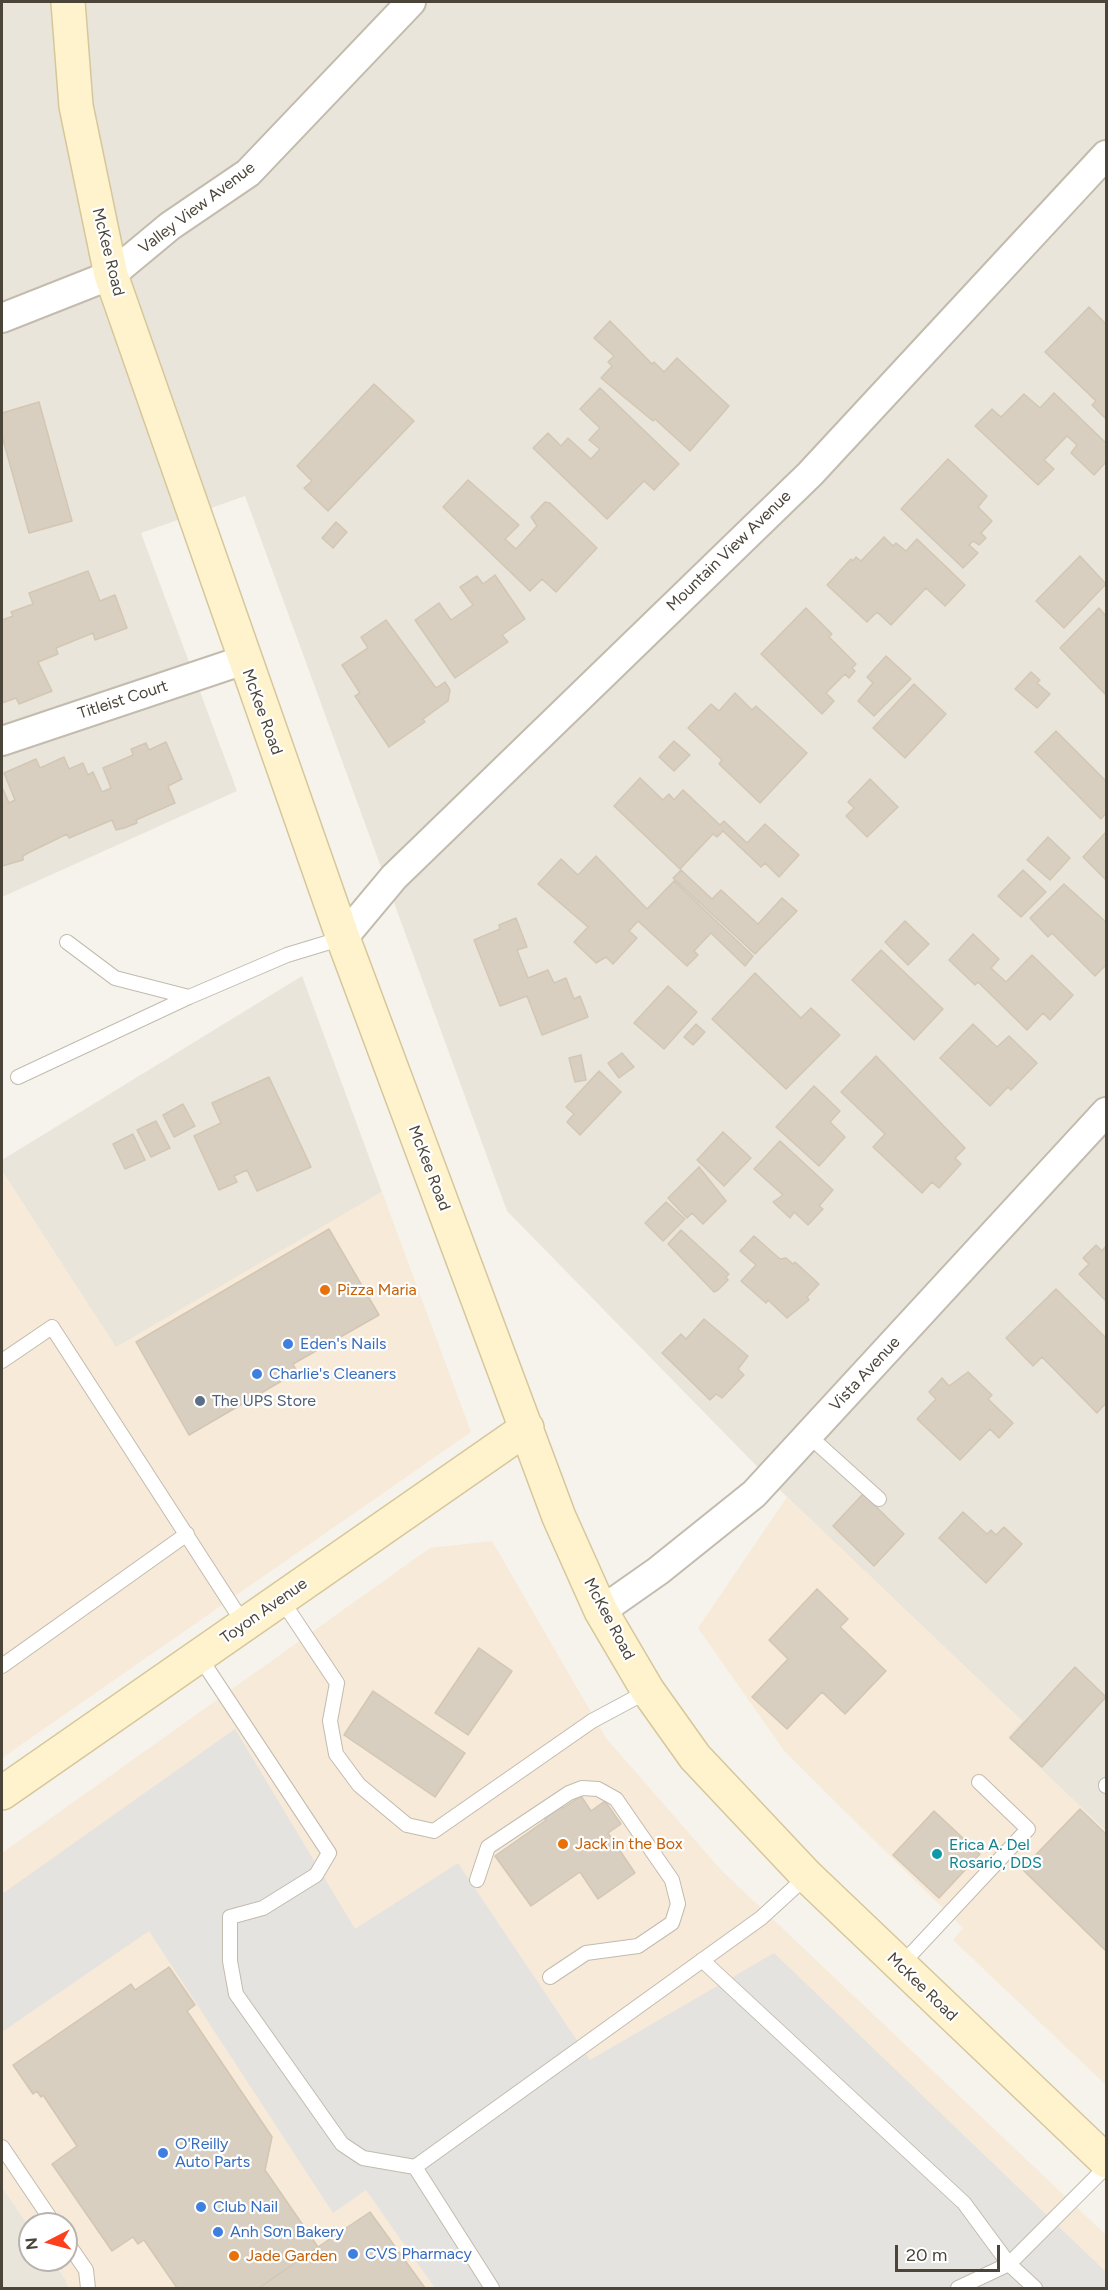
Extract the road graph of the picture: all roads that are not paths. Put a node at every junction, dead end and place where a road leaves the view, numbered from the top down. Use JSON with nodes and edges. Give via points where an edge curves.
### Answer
{"nodes":[{"id":1,"x":68,"y":2,"type":"edge"},
{"id":2,"x":411,"y":2,"type":"edge"},
{"id":3,"x":1107,"y":155,"type":"edge"},
{"id":4,"x":111,"y":276,"type":"junction"},
{"id":5,"x":2,"y":318,"type":"edge"},
{"id":6,"x":244,"y":660,"type":"junction"},
{"id":7,"x":2,"y":741,"type":"edge"},
{"id":8,"x":343,"y":938,"type":"junction"},
{"id":9,"x":67,"y":942,"type":"dead end"},
{"id":10,"x":189,"y":997,"type":"junction"},
{"id":11,"x":18,"y":1077,"type":"dead end"},
{"id":12,"x":1107,"y":1112,"type":"edge"},
{"id":13,"x":2,"y":1361,"type":"edge"},
{"id":14,"x":527,"y":1428,"type":"junction"},
{"id":15,"x":808,"y":1435,"type":"junction"},
{"id":16,"x":879,"y":1499,"type":"dead end"},
{"id":17,"x":187,"y":1534,"type":"junction"},
{"id":18,"x":281,"y":1599,"type":"junction"},
{"id":19,"x":601,"y":1611,"type":"junction"},
{"id":20,"x":244,"y":1624,"type":"junction"},
{"id":21,"x":199,"y":1656,"type":"junction"},
{"id":22,"x":2,"y":1666,"type":"edge"},
{"id":23,"x":648,"y":1691,"type":"junction"},
{"id":24,"x":979,"y":1782,"type":"dead end"},
{"id":25,"x":5,"y":1783,"type":"edge"},
{"id":26,"x":807,"y":1876,"type":"junction"},
{"id":27,"x":477,"y":1880,"type":"dead end"},
{"id":28,"x":702,"y":1960,"type":"junction"},
{"id":29,"x":900,"y":1966,"type":"junction"},
{"id":30,"x":550,"y":1977,"type":"dead end"},
{"id":31,"x":2,"y":2147,"type":"edge"},
{"id":32,"x":1107,"y":2161,"type":"edge"},
{"id":33,"x":415,"y":2167,"type":"junction"},
{"id":34,"x":1107,"y":2167,"type":"edge"},
{"id":35,"x":46,"y":2212,"type":"edge"},
{"id":36,"x":78,"y":2258,"type":"edge"},
{"id":37,"x":1009,"y":2264,"type":"junction"},
{"id":38,"x":88,"y":2289,"type":"edge"},
{"id":39,"x":492,"y":2289,"type":"edge"},
{"id":40,"x":958,"y":2289,"type":"edge"},
{"id":41,"x":1035,"y":2289,"type":"edge"}],
"edges":[{"from":1,"to":4,"type":"street","name":"McKee Road","via":[[76,106]]},
{"from":2,"to":4,"type":"street","name":"Valley View Avenue","via":[[248,173],[170,226]]},
{"from":3,"to":8,"type":"street","name":"Mountain View Avenue","via":[[810,474],[394,877]]},
{"from":4,"to":5,"type":"street","name":"Valley View Avenue"},
{"from":4,"to":6,"type":"street","name":"McKee Road"},
{"from":6,"to":7,"type":"street","name":"Titleist Court"},
{"from":6,"to":8,"type":"street","name":"McKee Road"},
{"from":8,"to":10,"type":"lane","via":[[287,955]]},
{"from":8,"to":14,"type":"street","name":"McKee Road"},
{"from":9,"to":10,"type":"lane","via":[[115,978]]},
{"from":10,"to":11,"type":"lane"},
{"from":12,"to":15,"type":"street","name":"Vista Avenue"},
{"from":13,"to":17,"type":"lane","via":[[52,1327]]},
{"from":14,"to":18,"type":"street","name":"Toyon Avenue"},
{"from":14,"to":19,"type":"street","name":"McKee Road","via":[[559,1517]]},
{"from":15,"to":16,"type":"lane"},
{"from":15,"to":19,"type":"street","name":"Vista Avenue","via":[[754,1494]]},
{"from":17,"to":20,"type":"lane"},
{"from":17,"to":22,"type":"lane"},
{"from":18,"to":20,"type":"street","name":"Toyon Avenue"},
{"from":18,"to":23,"type":"lane","via":[[337,1683],[330,1721],[336,1754],[359,1785],[407,1825],[434,1831],[592,1721]]},
{"from":19,"to":23,"type":"street","name":"McKee Road"},
{"from":20,"to":21,"type":"street","name":"Toyon Avenue"},
{"from":21,"to":25,"type":"street","name":"Toyon Avenue"},
{"from":21,"to":33,"type":"lane","via":[[329,1852],[316,1875],[264,1908],[231,1917],[230,1961],[236,1994],[342,2144],[363,2158]]},
{"from":23,"to":26,"type":"street","name":"McKee Road","via":[[696,1757]]},
{"from":24,"to":29,"type":"lane","via":[[1028,1829]]},
{"from":26,"to":28,"type":"lane","via":[[761,1918]]},
{"from":26,"to":29,"type":"street","name":"McKee Road"},
{"from":27,"to":30,"type":"lane","via":[[488,1847],[569,1793],[582,1788],[598,1789],[616,1799],[672,1880],[678,1904],[672,1923],[638,1946],[586,1953]]},
{"from":28,"to":33,"type":"lane"},
{"from":28,"to":37,"type":"lane","via":[[964,2203]]},
{"from":29,"to":32,"type":"street","name":"McKee Road"},
{"from":31,"to":35,"type":"lane"},
{"from":33,"to":39,"type":"lane"},
{"from":34,"to":37,"type":"lane"},
{"from":36,"to":38,"type":"lane","via":[[86,2270]]},
{"from":37,"to":40,"type":"lane"},
{"from":37,"to":41,"type":"lane"}]}
